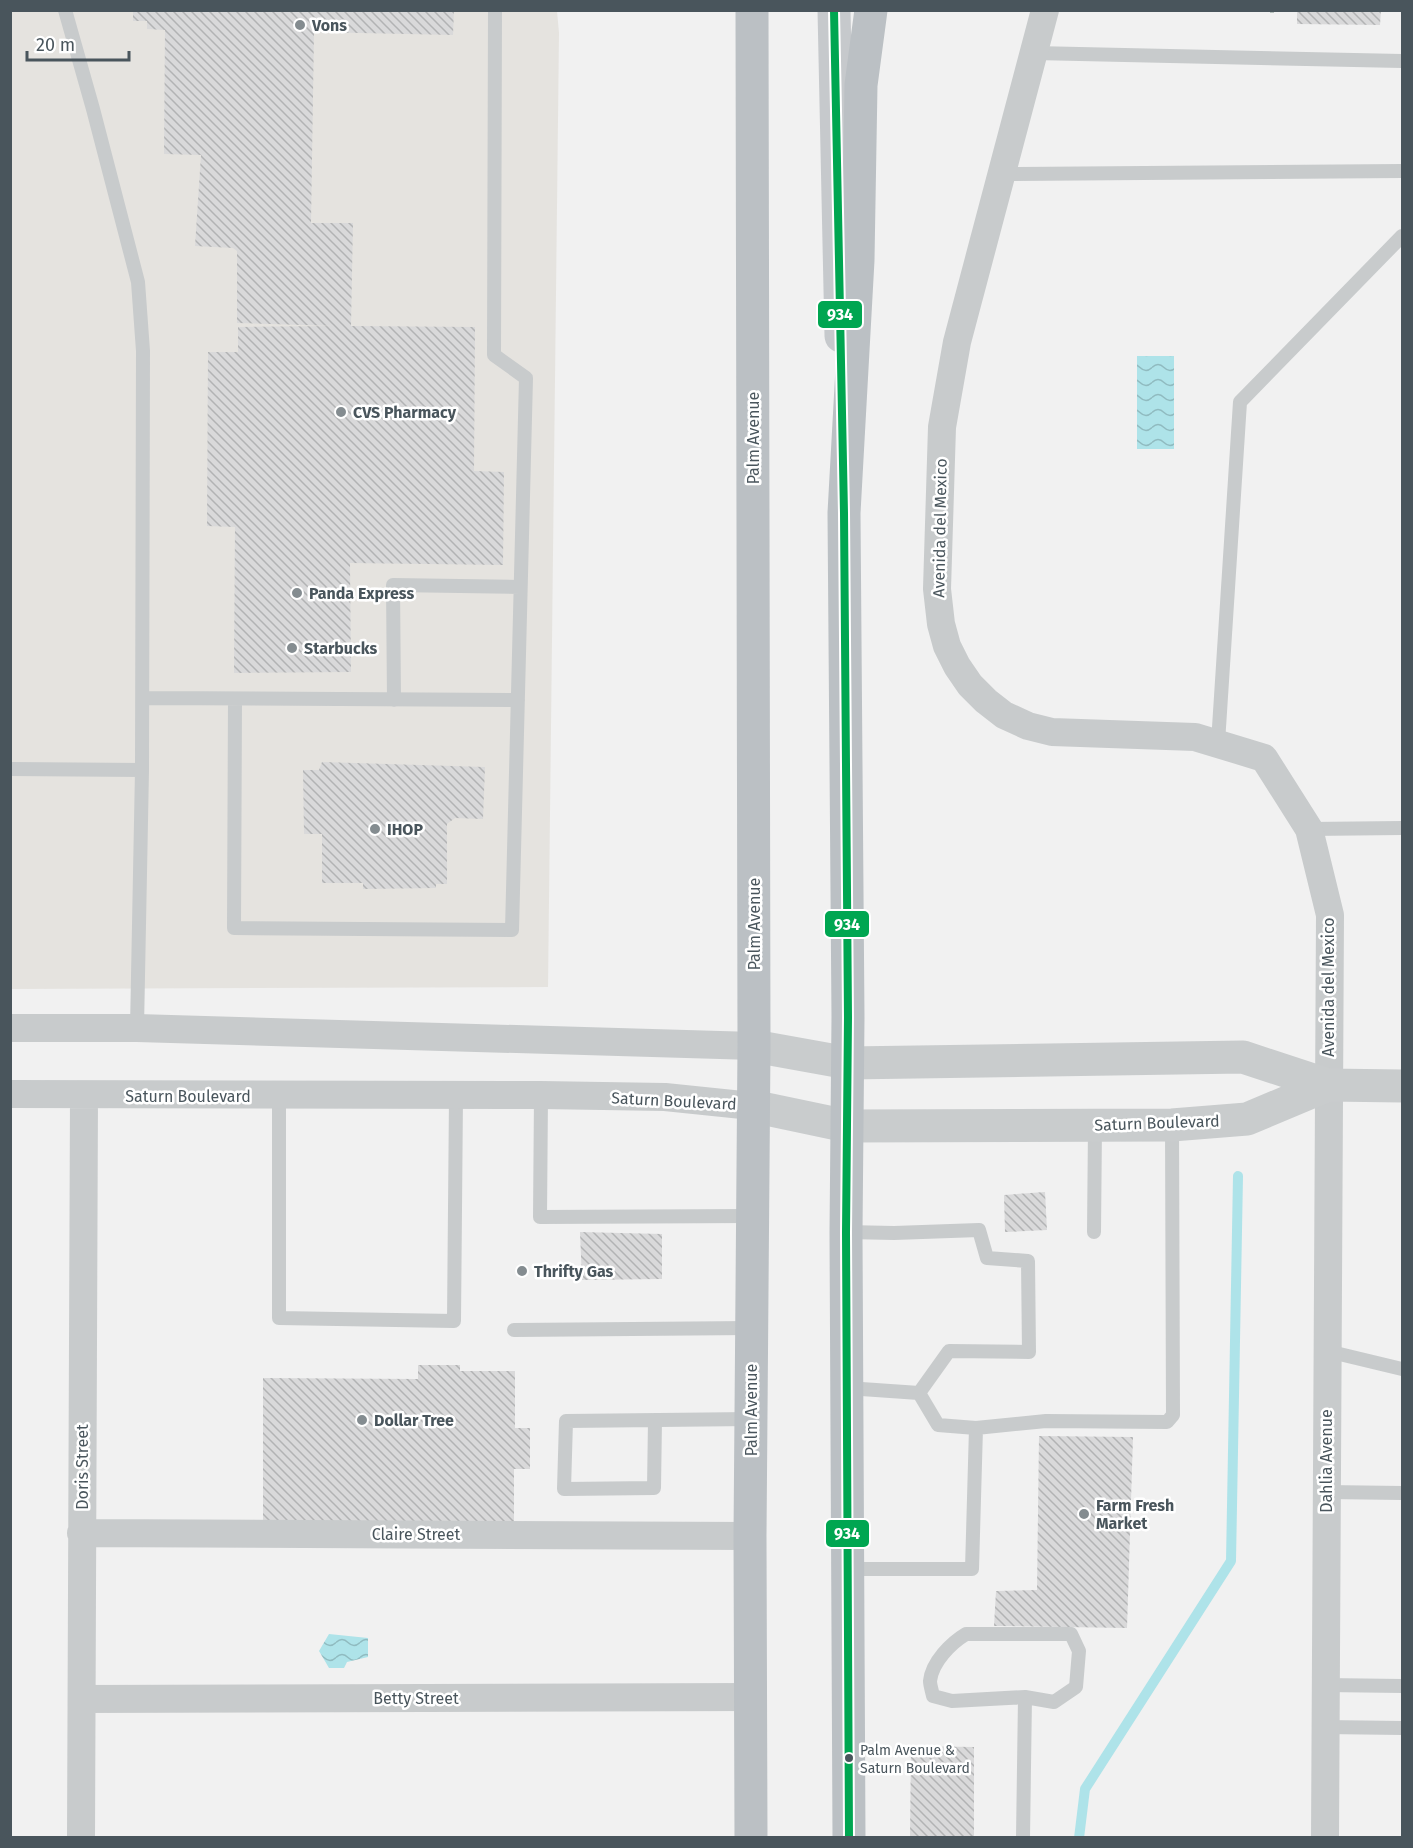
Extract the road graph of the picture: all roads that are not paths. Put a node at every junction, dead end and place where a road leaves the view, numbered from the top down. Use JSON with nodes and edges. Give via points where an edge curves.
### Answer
{"nodes":[{"id":1,"x":65,"y":10,"type":"edge"},
{"id":2,"x":495,"y":10,"type":"edge"},
{"id":3,"x":752,"y":10,"type":"edge"},
{"id":4,"x":834,"y":10,"type":"edge"},
{"id":5,"x":871,"y":10,"type":"edge"},
{"id":6,"x":1045,"y":10,"type":"edge"},
{"id":7,"x":1034,"y":53,"type":"junction"},
{"id":8,"x":1402,"y":61,"type":"edge"},
{"id":9,"x":1402,"y":171,"type":"edge"},
{"id":10,"x":1003,"y":174,"type":"junction"},
{"id":11,"x":1402,"y":236,"type":"edge"},
{"id":12,"x":844,"y":513,"type":"junction"},
{"id":13,"x":520,"y":587,"type":"junction"},
{"id":14,"x":143,"y":698,"type":"junction"},
{"id":15,"x":235,"y":699,"type":"junction"},
{"id":16,"x":394,"y":700,"type":"junction"},
{"id":17,"x":518,"y":700,"type":"junction"},
{"id":18,"x":1218,"y":743,"type":"junction"},
{"id":19,"x":10,"y":769,"type":"edge"},
{"id":20,"x":142,"y":770,"type":"junction"},
{"id":21,"x":1402,"y":828,"type":"edge"},
{"id":22,"x":1308,"y":830,"type":"junction"},
{"id":23,"x":10,"y":1028,"type":"edge"},
{"id":24,"x":137,"y":1028,"type":"junction"},
{"id":25,"x":754,"y":1046,"type":"junction"},
{"id":26,"x":848,"y":1063,"type":"junction"},
{"id":27,"x":1328,"y":1085,"type":"junction"},
{"id":28,"x":1402,"y":1086,"type":"edge"},
{"id":29,"x":10,"y":1094,"type":"edge"},
{"id":30,"x":541,"y":1095,"type":"junction"},
{"id":31,"x":84,"y":1096,"type":"junction"},
{"id":32,"x":279,"y":1096,"type":"junction"},
{"id":33,"x":456,"y":1096,"type":"junction"},
{"id":34,"x":752,"y":1106,"type":"junction"},
{"id":35,"x":1172,"y":1125,"type":"junction"},
{"id":36,"x":847,"y":1126,"type":"junction"},
{"id":37,"x":1095,"y":1126,"type":"junction"},
{"id":38,"x":752,"y":1216,"type":"junction"},
{"id":39,"x":846,"y":1232,"type":"junction"},
{"id":40,"x":1094,"y":1232,"type":"dead end"},
{"id":41,"x":751,"y":1328,"type":"junction"},
{"id":42,"x":514,"y":1330,"type":"dead end"},
{"id":43,"x":1327,"y":1351,"type":"junction"},
{"id":44,"x":1402,"y":1369,"type":"edge"},
{"id":45,"x":847,"y":1389,"type":"junction"},
{"id":46,"x":919,"y":1393,"type":"junction"},
{"id":47,"x":751,"y":1419,"type":"junction"},
{"id":48,"x":655,"y":1420,"type":"junction"},
{"id":49,"x":976,"y":1428,"type":"junction"},
{"id":50,"x":1326,"y":1492,"type":"junction"},
{"id":51,"x":1402,"y":1493,"type":"edge"},
{"id":52,"x":81,"y":1533,"type":"junction"},
{"id":53,"x":750,"y":1536,"type":"junction"},
{"id":54,"x":848,"y":1569,"type":"junction"},
{"id":55,"x":1325,"y":1685,"type":"junction"},
{"id":56,"x":1402,"y":1686,"type":"edge"},
{"id":57,"x":751,"y":1697,"type":"junction"},
{"id":58,"x":1025,"y":1697,"type":"junction"},
{"id":59,"x":82,"y":1699,"type":"junction"},
{"id":60,"x":1325,"y":1727,"type":"junction"},
{"id":61,"x":1402,"y":1728,"type":"edge"},
{"id":62,"x":81,"y":1838,"type":"edge"},
{"id":63,"x":751,"y":1838,"type":"edge"},
{"id":64,"x":849,"y":1838,"type":"edge"},
{"id":65,"x":1023,"y":1838,"type":"edge"},
{"id":66,"x":1325,"y":1838,"type":"edge"}],
"edges":[{"from":1,"to":14,"type":"lane","via":[[138,282],[145,371]]},
{"from":2,"to":13,"type":"lane","via":[[495,355],[526,378]]},
{"from":3,"to":25,"type":"highway","name":"Palm Avenue"},
{"from":4,"to":12,"type":"main road"},
{"from":5,"to":12,"type":"highway","via":[[861,85],[858,260]]},
{"from":6,"to":7,"type":"street","name":"Avenida del Mexico"},
{"from":7,"to":8,"type":"lane"},
{"from":7,"to":10,"type":"street","name":"Avenida del Mexico"},
{"from":9,"to":10,"type":"lane"},
{"from":10,"to":18,"type":"street","name":"Avenida del Mexico","via":[[957,342],[942,428],[937,589],[947,646],[970,685],[986,701],[1028,726],[1052,732],[1196,737]]},
{"from":11,"to":18,"type":"lane","via":[[1240,402]]},
{"from":12,"to":26,"type":"highway"},
{"from":13,"to":16,"type":"lane","via":[[393,585]]},
{"from":13,"to":17,"type":"lane"},
{"from":14,"to":15,"type":"lane"},
{"from":14,"to":20,"type":"lane"},
{"from":15,"to":16,"type":"lane"},
{"from":15,"to":17,"type":"lane","via":[[234,928],[512,930]]},
{"from":16,"to":17,"type":"lane"},
{"from":18,"to":22,"type":"street","name":"Avenida del Mexico","via":[[1264,758]]},
{"from":19,"to":20,"type":"lane"},
{"from":20,"to":24,"type":"lane"},
{"from":21,"to":22,"type":"lane"},
{"from":22,"to":27,"type":"street","name":"Avenida del Mexico","via":[[1330,915]]},
{"from":23,"to":24,"type":"street","name":"Saturn Boulevard"},
{"from":24,"to":25,"type":"street","name":"Saturn Boulevard"},
{"from":25,"to":26,"type":"main road","name":"Saturn Boulevard"},
{"from":25,"to":34,"type":"highway","name":"Palm Avenue"},
{"from":26,"to":27,"type":"main road","name":"Saturn Boulevard","via":[[1243,1057]]},
{"from":26,"to":36,"type":"highway"},
{"from":27,"to":28,"type":"main road","name":"Saturn Boulevard"},
{"from":27,"to":35,"type":"main road","name":"Saturn Boulevard","via":[[1247,1119]]},
{"from":27,"to":43,"type":"street","name":"Dahlia Avenue"},
{"from":29,"to":31,"type":"street","name":"Saturn Boulevard"},
{"from":30,"to":33,"type":"street","name":"Saturn Boulevard"},
{"from":30,"to":34,"type":"street","name":"Saturn Boulevard","via":[[665,1098]]},
{"from":30,"to":38,"type":"lane","via":[[540,1217]]},
{"from":31,"to":32,"type":"street","name":"Saturn Boulevard"},
{"from":31,"to":52,"type":"street","name":"Doris Street"},
{"from":32,"to":33,"type":"street","name":"Saturn Boulevard"},
{"from":32,"to":33,"type":"lane","via":[[279,1318],[443,1320],[454,1320]]},
{"from":34,"to":36,"type":"main road","name":"Saturn Boulevard"},
{"from":34,"to":38,"type":"highway","name":"Palm Avenue"},
{"from":35,"to":37,"type":"main road","name":"Saturn Boulevard"},
{"from":35,"to":49,"type":"lane","via":[[1173,1415],[1167,1422],[1046,1420]]},
{"from":36,"to":37,"type":"main road","name":"Saturn Boulevard"},
{"from":36,"to":39,"type":"highway"},
{"from":37,"to":40,"type":"lane"},
{"from":38,"to":41,"type":"highway","name":"Palm Avenue"},
{"from":39,"to":45,"type":"highway"},
{"from":39,"to":46,"type":"lane","via":[[979,1230],[987,1258],[1028,1261],[1029,1352],[949,1351]]},
{"from":41,"to":42,"type":"lane"},
{"from":41,"to":47,"type":"highway","name":"Palm Avenue"},
{"from":43,"to":44,"type":"lane"},
{"from":43,"to":50,"type":"street","name":"Dahlia Avenue"},
{"from":45,"to":46,"type":"lane"},
{"from":45,"to":54,"type":"highway"},
{"from":46,"to":49,"type":"lane","via":[[938,1425]]},
{"from":47,"to":48,"type":"lane"},
{"from":47,"to":53,"type":"highway","name":"Palm Avenue"},
{"from":48,"to":48,"type":"lane","via":[[566,1420],[564,1490],[654,1488]]},
{"from":49,"to":54,"type":"lane","via":[[972,1569]]},
{"from":50,"to":51,"type":"lane"},
{"from":50,"to":55,"type":"street","name":"Dahlia Avenue"},
{"from":52,"to":53,"type":"street","name":"Claire Street"},
{"from":52,"to":59,"type":"street","name":"Doris Street"},
{"from":53,"to":57,"type":"highway","name":"Palm Avenue"},
{"from":54,"to":64,"type":"highway"},
{"from":55,"to":56,"type":"lane"},
{"from":55,"to":60,"type":"street","name":"Dahlia Avenue"},
{"from":57,"to":59,"type":"street","name":"Betty Street"},
{"from":57,"to":63,"type":"highway","name":"Palm Avenue"},
{"from":58,"to":58,"type":"lane","via":[[952,1701],[933,1696],[930,1680],[939,1660],[955,1641],[966,1635],[1071,1634],[1079,1651],[1076,1687],[1054,1702]]},
{"from":58,"to":65,"type":"lane"},
{"from":59,"to":62,"type":"street","name":"Doris Street"},
{"from":60,"to":61,"type":"lane"},
{"from":60,"to":66,"type":"street","name":"Dahlia Avenue"}]}
